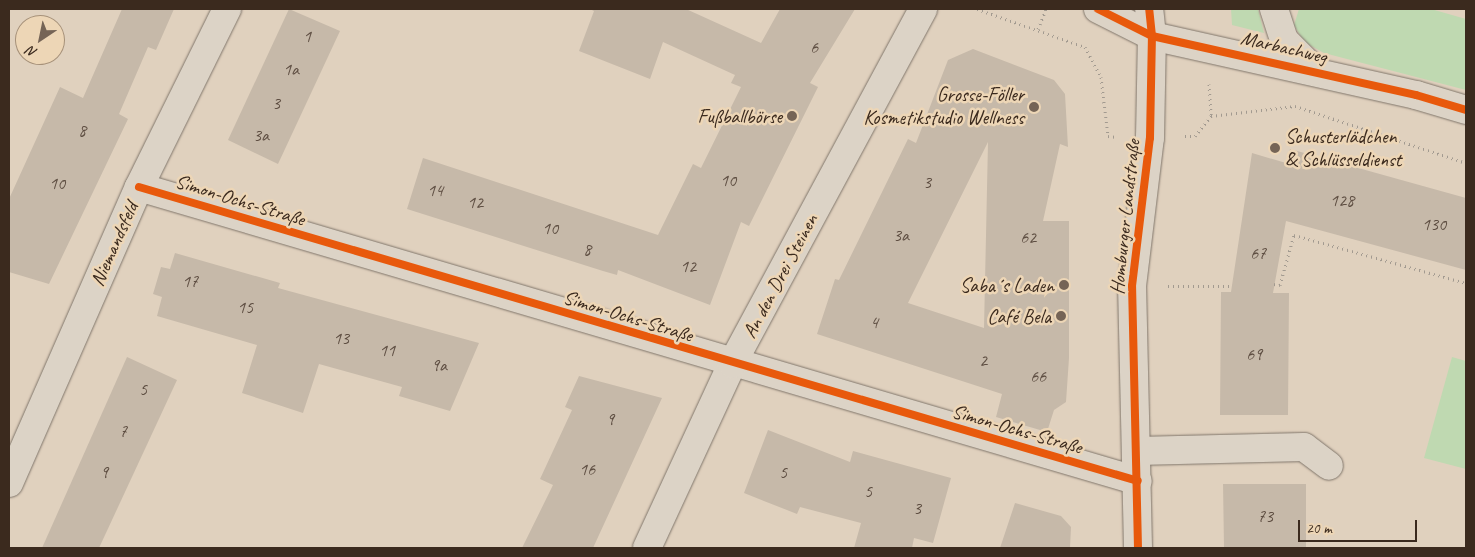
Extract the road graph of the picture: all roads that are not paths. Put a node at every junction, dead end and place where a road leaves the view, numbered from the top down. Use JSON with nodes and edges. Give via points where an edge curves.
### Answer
{"nodes":[{"id":1,"x":227,"y":9,"type":"edge"},
{"id":2,"x":923,"y":9,"type":"edge"},
{"id":3,"x":1098,"y":9,"type":"edge"},
{"id":4,"x":1149,"y":9,"type":"edge"},
{"id":5,"x":1274,"y":9,"type":"edge"},
{"id":6,"x":1152,"y":36,"type":"junction"},
{"id":7,"x":1315,"y":71,"type":"junction"},
{"id":8,"x":1466,"y":110,"type":"edge"},
{"id":9,"x":139,"y":187,"type":"junction"},
{"id":10,"x":732,"y":364,"type":"junction"},
{"id":11,"x":1137,"y":451,"type":"junction"},
{"id":12,"x":1329,"y":466,"type":"dead end"},
{"id":13,"x":1138,"y":481,"type":"junction"},
{"id":14,"x":9,"y":483,"type":"edge"},
{"id":15,"x":647,"y":548,"type":"edge"},
{"id":16,"x":1138,"y":548,"type":"edge"}],
"edges":[{"from":1,"to":9,"type":"street","name":"Niemandsfeld"},
{"from":2,"to":10,"type":"street","name":"An den Drei Steinen"},
{"from":3,"to":6,"type":"street","name":"Marbachweg"},
{"from":4,"to":6,"type":"street","name":"Homburger Landstraße"},
{"from":5,"to":7,"type":"street","via":[[1284,40]]},
{"from":6,"to":7,"type":"street","name":"Marbachweg"},
{"from":6,"to":11,"type":"street","name":"Homburger Landstraße","via":[[1150,138],[1132,286]]},
{"from":7,"to":8,"type":"street","name":"Marbachweg"},
{"from":9,"to":10,"type":"street","name":"Simon-Ochs-Straße"},
{"from":9,"to":14,"type":"street","name":"Niemandsfeld"},
{"from":10,"to":13,"type":"street","name":"Simon-Ochs-Straße"},
{"from":10,"to":15,"type":"street","name":"An den Drei Steinen"},
{"from":11,"to":12,"type":"street","via":[[1304,447]]},
{"from":11,"to":13,"type":"street","name":"Homburger Landstraße"},
{"from":13,"to":16,"type":"street","name":"Homburger Landstraße"}]}
